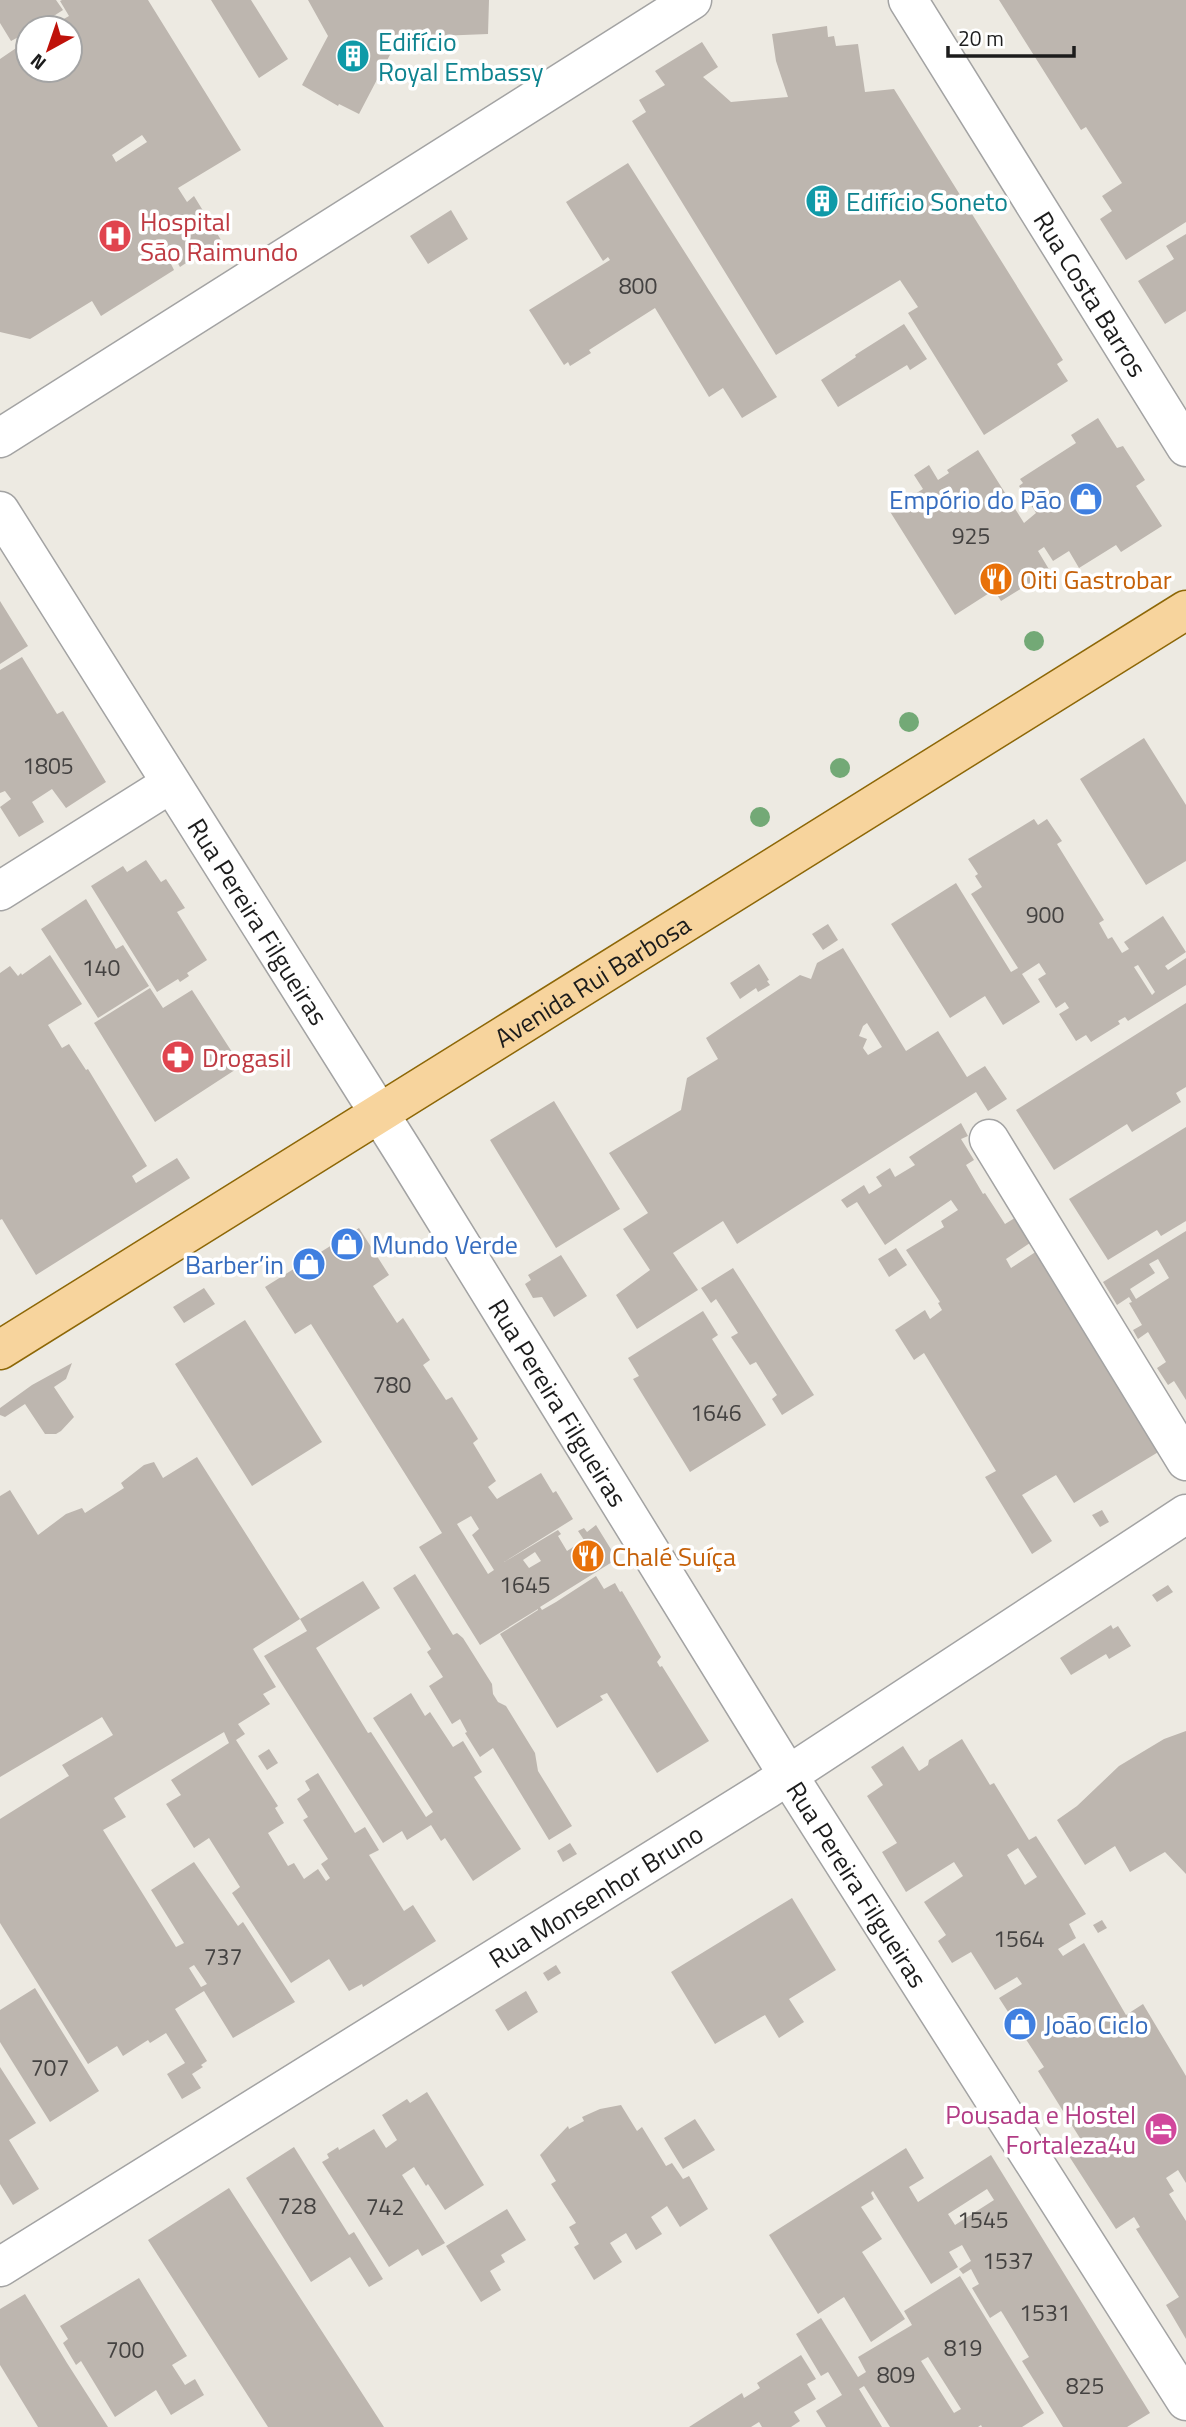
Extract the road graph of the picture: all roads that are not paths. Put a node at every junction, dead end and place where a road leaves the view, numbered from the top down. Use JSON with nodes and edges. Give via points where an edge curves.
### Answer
{"nodes":[{"id":1,"x":692,"y":0,"type":"edge"},
{"id":2,"x":908,"y":0,"type":"edge"},
{"id":3,"x":0,"y":438,"type":"edge"},
{"id":4,"x":1186,"y":447,"type":"edge"},
{"id":5,"x":0,"y":511,"type":"edge"},
{"id":6,"x":1186,"y":610,"type":"edge"},
{"id":7,"x":170,"y":783,"type":"junction"},
{"id":8,"x":0,"y":891,"type":"edge"},
{"id":9,"x":380,"y":1114,"type":"junction"},
{"id":10,"x":989,"y":1139,"type":"dead end"},
{"id":11,"x":0,"y":1350,"type":"edge"},
{"id":12,"x":1186,"y":1461,"type":"edge"},
{"id":13,"x":1186,"y":1514,"type":"edge"},
{"id":14,"x":788,"y":1775,"type":"junction"},
{"id":15,"x":0,"y":2267,"type":"edge"},
{"id":16,"x":1186,"y":2401,"type":"edge"}],
"edges":[{"from":1,"to":3,"type":"street"},
{"from":2,"to":4,"type":"street","name":"Rua Costa Barros"},
{"from":5,"to":7,"type":"street","name":"Rua Pereira Filgueiras"},
{"from":6,"to":9,"type":"main road","name":"Avenida Rui Barbosa"},
{"from":7,"to":8,"type":"street"},
{"from":7,"to":9,"type":"street","name":"Rua Pereira Filgueiras"},
{"from":9,"to":11,"type":"main road","name":"Avenida Rui Barbosa"},
{"from":9,"to":14,"type":"street","name":"Rua Pereira Filgueiras"},
{"from":10,"to":12,"type":"street"},
{"from":13,"to":14,"type":"street","name":"Rua Monsenhor Bruno"},
{"from":14,"to":15,"type":"street","name":"Rua Monsenhor Bruno"},
{"from":14,"to":16,"type":"street","name":"Rua Pereira Filgueiras"}]}
